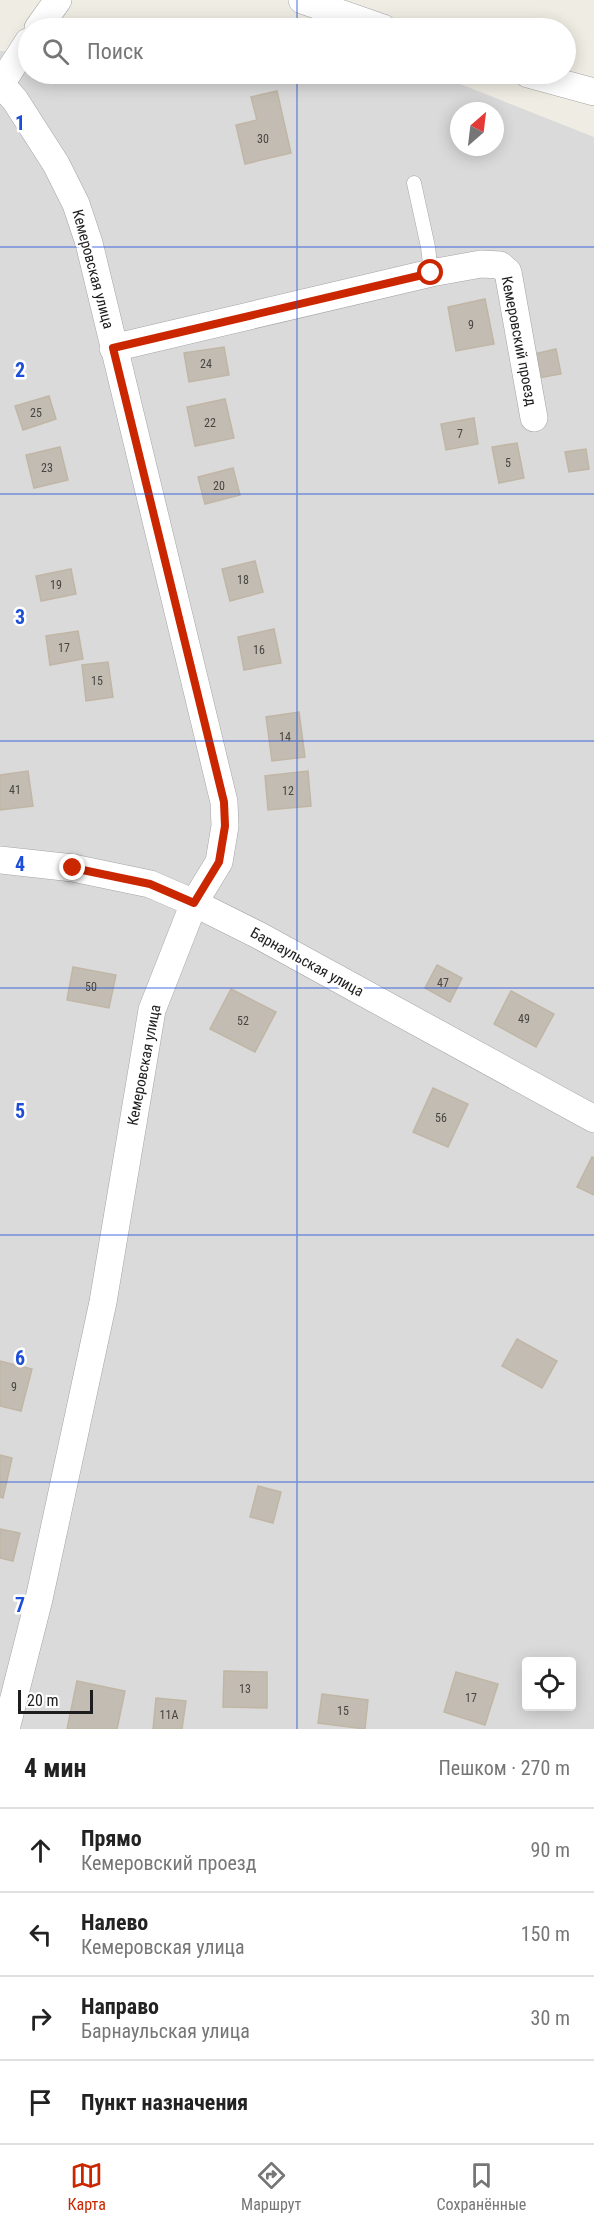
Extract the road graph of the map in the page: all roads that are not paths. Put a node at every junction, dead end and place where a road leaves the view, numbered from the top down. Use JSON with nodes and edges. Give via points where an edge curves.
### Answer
{"nodes":[{"id":1,"x":58,"y":0,"type":"edge"},
{"id":2,"x":302,"y":0,"type":"edge"},
{"id":3,"x":45,"y":18,"type":"edge"},
{"id":4,"x":354,"y":18,"type":"edge"},
{"id":5,"x":18,"y":57,"type":"edge"},
{"id":6,"x":0,"y":83,"type":"edge"},
{"id":7,"x":565,"y":84,"type":"edge"},
{"id":8,"x":594,"y":92,"type":"edge"},
{"id":9,"x":414,"y":183,"type":"dead end"},
{"id":10,"x":431,"y":273,"type":"junction"},
{"id":11,"x":113,"y":348,"type":"junction"},
{"id":12,"x":534,"y":418,"type":"dead end"},
{"id":13,"x":0,"y":860,"type":"edge"},
{"id":14,"x":194,"y":903,"type":"junction"},
{"id":15,"x":594,"y":1119,"type":"edge"},
{"id":16,"x":6,"y":1729,"type":"edge"}],
"edges":[{"from":1,"to":3,"type":"street"},
{"from":2,"to":4,"type":"street"},
{"from":5,"to":6,"type":"street"},
{"from":6,"to":11,"type":"street","name":"Кемеровская улица","via":[[56,164],[76,204]]},
{"from":7,"to":8,"type":"street"},
{"from":9,"to":10,"type":"lane"},
{"from":10,"to":11,"type":"street","name":"Кемеровский проезд"},
{"from":10,"to":12,"type":"street","name":"Кемеровский проезд","via":[[481,264],[500,265],[508,272]]},
{"from":11,"to":14,"type":"street","name":"Кемеровская улица","via":[[224,802],[219,862]]},
{"from":13,"to":14,"type":"street","name":"Барнаульская улица","via":[[73,868],[150,884]]},
{"from":14,"to":15,"type":"street","name":"Барнаульская улица"},
{"from":14,"to":16,"type":"street","name":"Кемеровская улица","via":[[152,1010],[103,1302],[39,1599]]}]}
